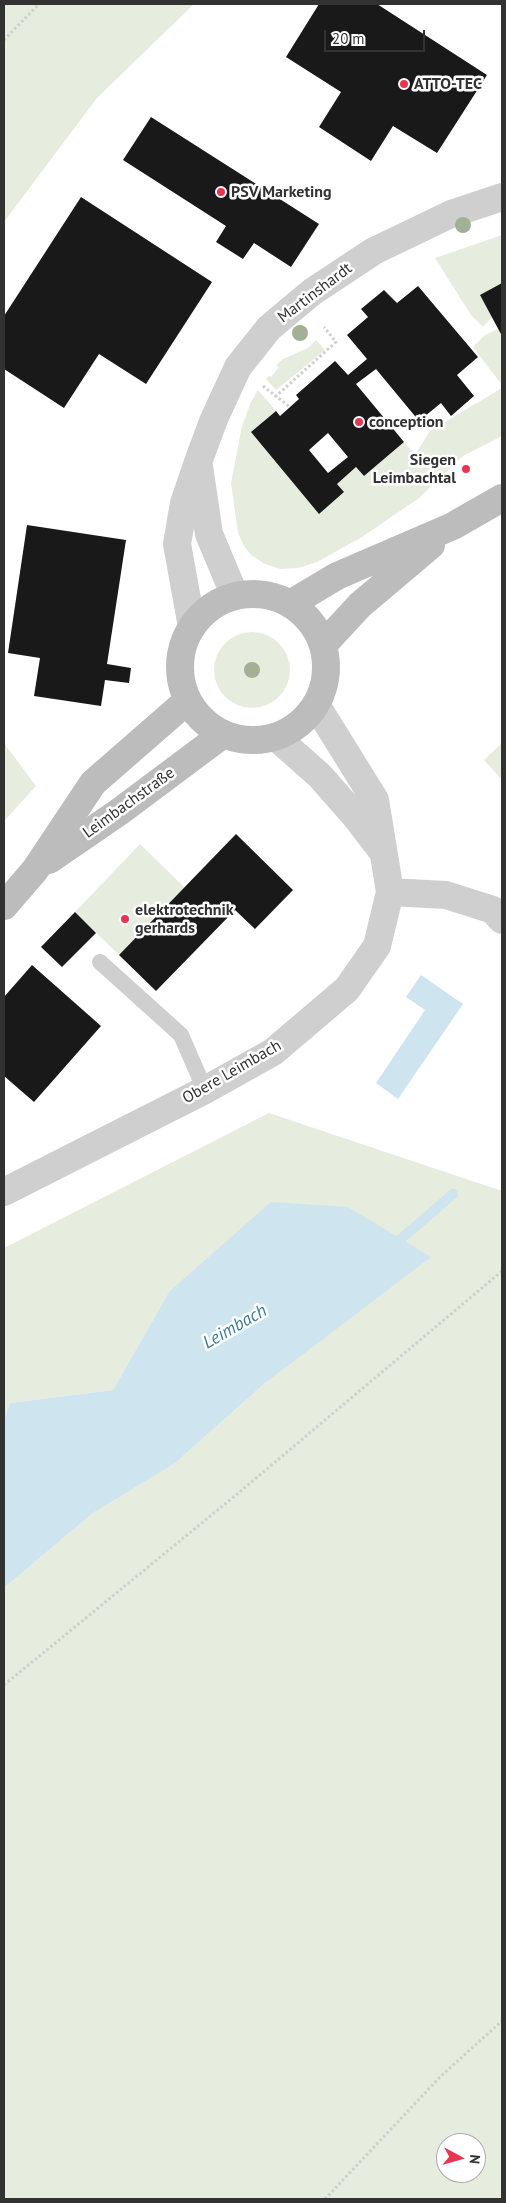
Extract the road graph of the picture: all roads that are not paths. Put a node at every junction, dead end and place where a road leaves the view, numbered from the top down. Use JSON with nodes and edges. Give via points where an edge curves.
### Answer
{"nodes":[{"id":1,"x":502,"y":196,"type":"edge"},
{"id":2,"x":198,"y":462,"type":"junction"},
{"id":3,"x":502,"y":498,"type":"edge"},
{"id":4,"x":453,"y":526,"type":"junction"},
{"id":5,"x":235,"y":596,"type":"junction"},
{"id":6,"x":290,"y":604,"type":"junction"},
{"id":7,"x":192,"y":627,"type":"junction"},
{"id":8,"x":323,"y":645,"type":"junction"},
{"id":9,"x":187,"y":701,"type":"junction"},
{"id":10,"x":316,"y":705,"type":"junction"},
{"id":11,"x":222,"y":734,"type":"junction"},
{"id":12,"x":276,"y":737,"type":"junction"},
{"id":13,"x":385,"y":854,"type":"junction"},
{"id":14,"x":36,"y":870,"type":"junction"},
{"id":15,"x":390,"y":892,"type":"junction"},
{"id":16,"x":4,"y":906,"type":"edge"},
{"id":17,"x":502,"y":920,"type":"edge"},
{"id":18,"x":100,"y":962,"type":"dead end"},
{"id":19,"x":205,"y":1090,"type":"junction"},
{"id":20,"x":4,"y":1192,"type":"edge"}],
"edges":[{"from":1,"to":2,"type":"street","name":"Martinshardt","via":[[451,214],[374,251],[312,292],[269,328],[238,367]]},
{"from":2,"to":5,"type":"street","name":"Martinshardt","via":[[209,534]]},
{"from":2,"to":7,"type":"street","name":"Martinshardt","via":[[184,503],[176,544]]},
{"from":3,"to":4,"type":"main road"},
{"from":4,"to":6,"type":"main road","via":[[337,576]]},
{"from":4,"to":8,"type":"main road","via":[[360,605]]},
{"from":5,"to":6,"type":"main road","via":[[273,596]]},
{"from":5,"to":7,"type":"main road","via":[[211,608]]},
{"from":6,"to":8,"type":"main road","via":[[310,621]]},
{"from":7,"to":9,"type":"main road","via":[[181,650],[180,676]]},
{"from":8,"to":10,"type":"main road","via":[[326,676]]},
{"from":9,"to":11,"type":"main road","via":[[202,720]]},
{"from":9,"to":14,"type":"main road","name":"Leimbachstraße","via":[[94,783]]},
{"from":10,"to":12,"type":"main road","via":[[300,725]]},
{"from":10,"to":13,"type":"street","name":"Obere Leimbach","via":[[375,800]]},
{"from":11,"to":12,"type":"main road","via":[[248,741]]},
{"from":11,"to":14,"type":"main road","name":"Leimbachstraße"},
{"from":12,"to":13,"type":"street","via":[[320,776]]},
{"from":13,"to":15,"type":"street","name":"Obere Leimbach"},
{"from":14,"to":16,"type":"main road","name":"Leimbachstraße"},
{"from":15,"to":17,"type":"street","via":[[446,895],[493,910]]},
{"from":15,"to":19,"type":"street","name":"Obere Leimbach","via":[[377,946],[347,989],[273,1052]]},
{"from":18,"to":19,"type":"lane","via":[[181,1035]]},
{"from":19,"to":20,"type":"street","name":"Obere Leimbach"}]}
